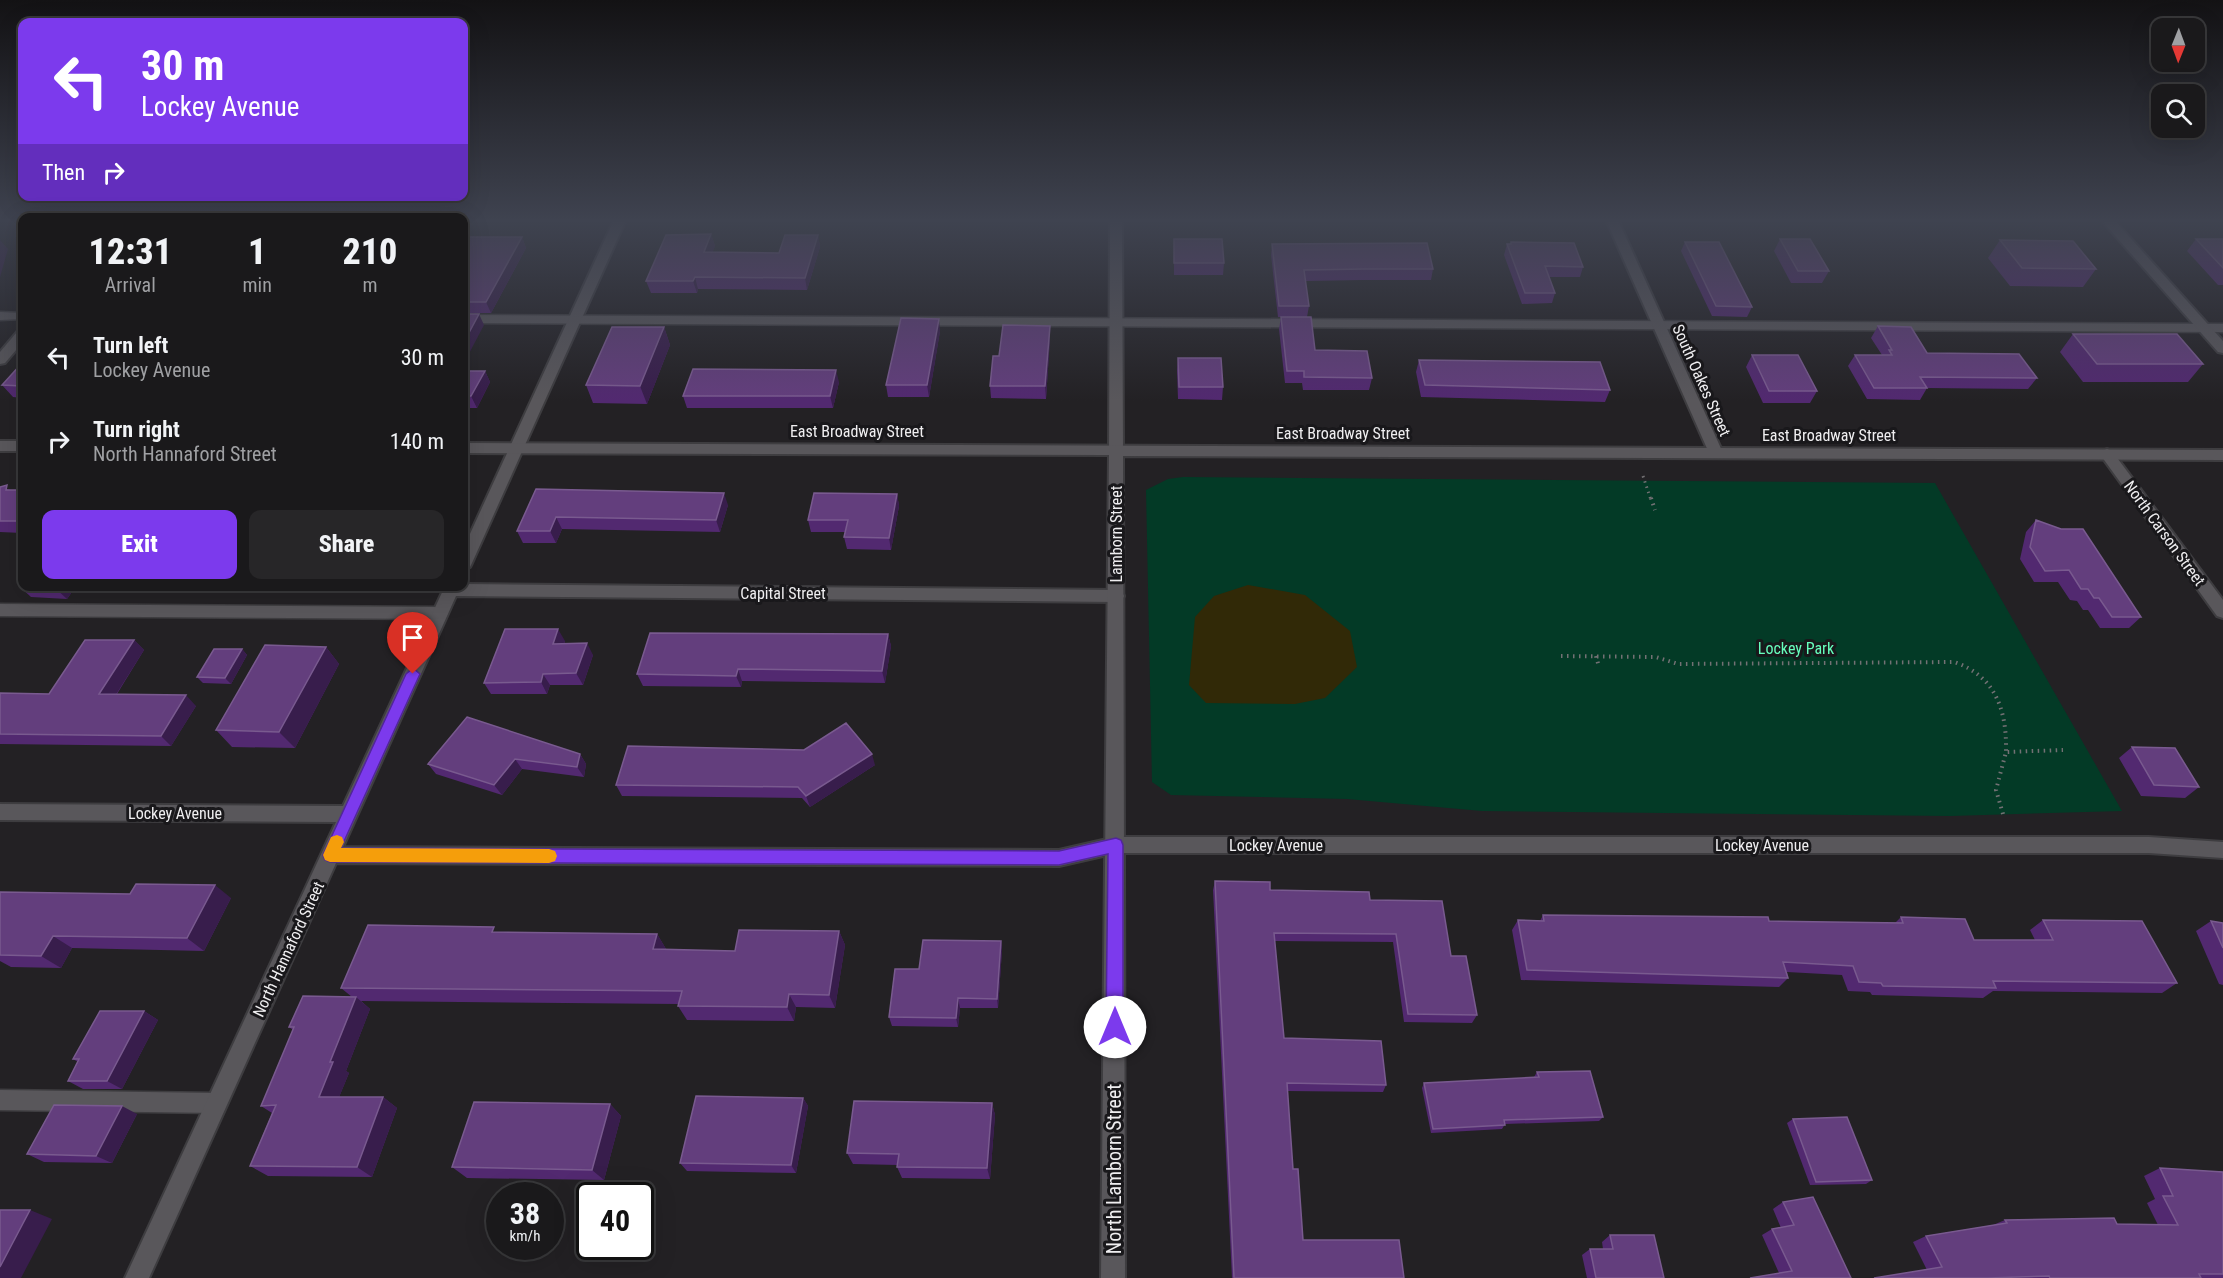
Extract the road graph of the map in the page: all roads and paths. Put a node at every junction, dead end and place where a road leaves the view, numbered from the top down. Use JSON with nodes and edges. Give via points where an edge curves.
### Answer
{"nodes":[{"id":1,"x":593,"y":282,"type":"edge"},
{"id":2,"x":1116,"y":282,"type":"edge"},
{"id":3,"x":1640,"y":282,"type":"edge"},
{"id":4,"x":2162,"y":282,"type":"edge"},
{"id":5,"x":0,"y":316,"type":"edge"},
{"id":6,"x":18,"y":316,"type":"edge"},
{"id":7,"x":468,"y":319,"type":"edge"},
{"id":8,"x":575,"y":320,"type":"junction"},
{"id":9,"x":1116,"y":323,"type":"junction"},
{"id":10,"x":1659,"y":325,"type":"junction"},
{"id":11,"x":2204,"y":328,"type":"junction"},
{"id":12,"x":2223,"y":328,"type":"edge"},
{"id":13,"x":18,"y":340,"type":"edge"},
{"id":14,"x":2223,"y":350,"type":"edge"},
{"id":15,"x":0,"y":360,"type":"edge"},
{"id":16,"x":0,"y":446,"type":"edge"},
{"id":17,"x":18,"y":446,"type":"edge"},
{"id":18,"x":468,"y":448,"type":"edge"},
{"id":19,"x":516,"y":448,"type":"junction"},
{"id":20,"x":1116,"y":450,"type":"junction"},
{"id":21,"x":1716,"y":453,"type":"junction"},
{"id":22,"x":2107,"y":454,"type":"junction"},
{"id":23,"x":2223,"y":455,"type":"edge"},
{"id":24,"x":1643,"y":476,"type":"dead end"},
{"id":25,"x":1655,"y":510,"type":"dead end"},
{"id":26,"x":468,"y":554,"type":"edge"},
{"id":27,"x":468,"y":588,"type":"edge"},
{"id":28,"x":451,"y":591,"type":"edge"},
{"id":29,"x":1116,"y":596,"type":"junction"},
{"id":30,"x":0,"y":610,"type":"edge"},
{"id":31,"x":2223,"y":612,"type":"edge"},
{"id":32,"x":441,"y":614,"type":"junction"},
{"id":33,"x":1561,"y":656,"type":"dead end"},
{"id":34,"x":1596,"y":657,"type":"junction"},
{"id":35,"x":1599,"y":667,"type":"dead end"},
{"id":36,"x":2063,"y":750,"type":"dead end"},
{"id":37,"x":2006,"y":752,"type":"junction"},
{"id":38,"x":0,"y":812,"type":"edge"},
{"id":39,"x":349,"y":814,"type":"junction"},
{"id":40,"x":2004,"y":814,"type":"dead end"},
{"id":41,"x":1116,"y":845,"type":"junction"},
{"id":42,"x":2223,"y":850,"type":"edge"},
{"id":43,"x":330,"y":855,"type":"junction"},
{"id":44,"x":0,"y":1100,"type":"edge"},
{"id":45,"x":217,"y":1103,"type":"junction"},
{"id":46,"x":137,"y":1278,"type":"edge"},
{"id":47,"x":1113,"y":1278,"type":"edge"}],
"edges":[{"from":1,"to":8,"type":"street"},
{"from":2,"to":9,"type":"street","name":"Lamborn Street"},
{"from":3,"to":10,"type":"street","name":"South Oakes Street"},
{"from":4,"to":11,"type":"street"},
{"from":5,"to":6,"type":"lane"},
{"from":7,"to":8,"type":"lane"},
{"from":8,"to":9,"type":"lane"},
{"from":8,"to":19,"type":"street"},
{"from":9,"to":10,"type":"lane"},
{"from":9,"to":20,"type":"street","name":"Lamborn Street"},
{"from":10,"to":11,"type":"lane"},
{"from":10,"to":21,"type":"street","name":"South Oakes Street"},
{"from":11,"to":12,"type":"lane"},
{"from":11,"to":14,"type":"street"},
{"from":13,"to":15,"type":"street"},
{"from":16,"to":17,"type":"street"},
{"from":18,"to":19,"type":"street","name":"East Broadway Street"},
{"from":19,"to":20,"type":"street","name":"East Broadway Street"},
{"from":19,"to":26,"type":"street"},
{"from":20,"to":21,"type":"street","name":"East Broadway Street"},
{"from":20,"to":29,"type":"street","name":"Lamborn Street"},
{"from":21,"to":22,"type":"street","name":"East Broadway Street"},
{"from":22,"to":23,"type":"street","name":"East Broadway Street"},
{"from":22,"to":31,"type":"street","name":"North Carson Street"},
{"from":24,"to":25,"type":"path"},
{"from":27,"to":29,"type":"street","name":"Capital Street"},
{"from":28,"to":32,"type":"street","name":"North Hannaford Street"},
{"from":29,"to":41,"type":"street","name":"Lamborn Street"},
{"from":30,"to":32,"type":"lane"},
{"from":32,"to":39,"type":"street","name":"North Hannaford Street"},
{"from":33,"to":34,"type":"path"},
{"from":34,"to":35,"type":"path"},
{"from":34,"to":37,"type":"path","via":[[1656,657],[1678,664],[1964,664],[1983,676],[2001,706]]},
{"from":36,"to":37,"type":"path"},
{"from":37,"to":40,"type":"path","via":[[1994,785],[1995,799]]},
{"from":38,"to":39,"type":"street","name":"Lockey Avenue"},
{"from":39,"to":43,"type":"street","name":"North Hannaford Street"},
{"from":41,"to":42,"type":"street","name":"Lockey Avenue","via":[[2149,845]]},
{"from":41,"to":43,"type":"street","name":"Lockey Avenue","via":[[1059,858]]},
{"from":41,"to":47,"type":"street","name":"North Lamborn Street"},
{"from":43,"to":45,"type":"street","name":"North Hannaford Street"},
{"from":44,"to":45,"type":"lane"},
{"from":45,"to":46,"type":"street","name":"North Hannaford Street"}]}
